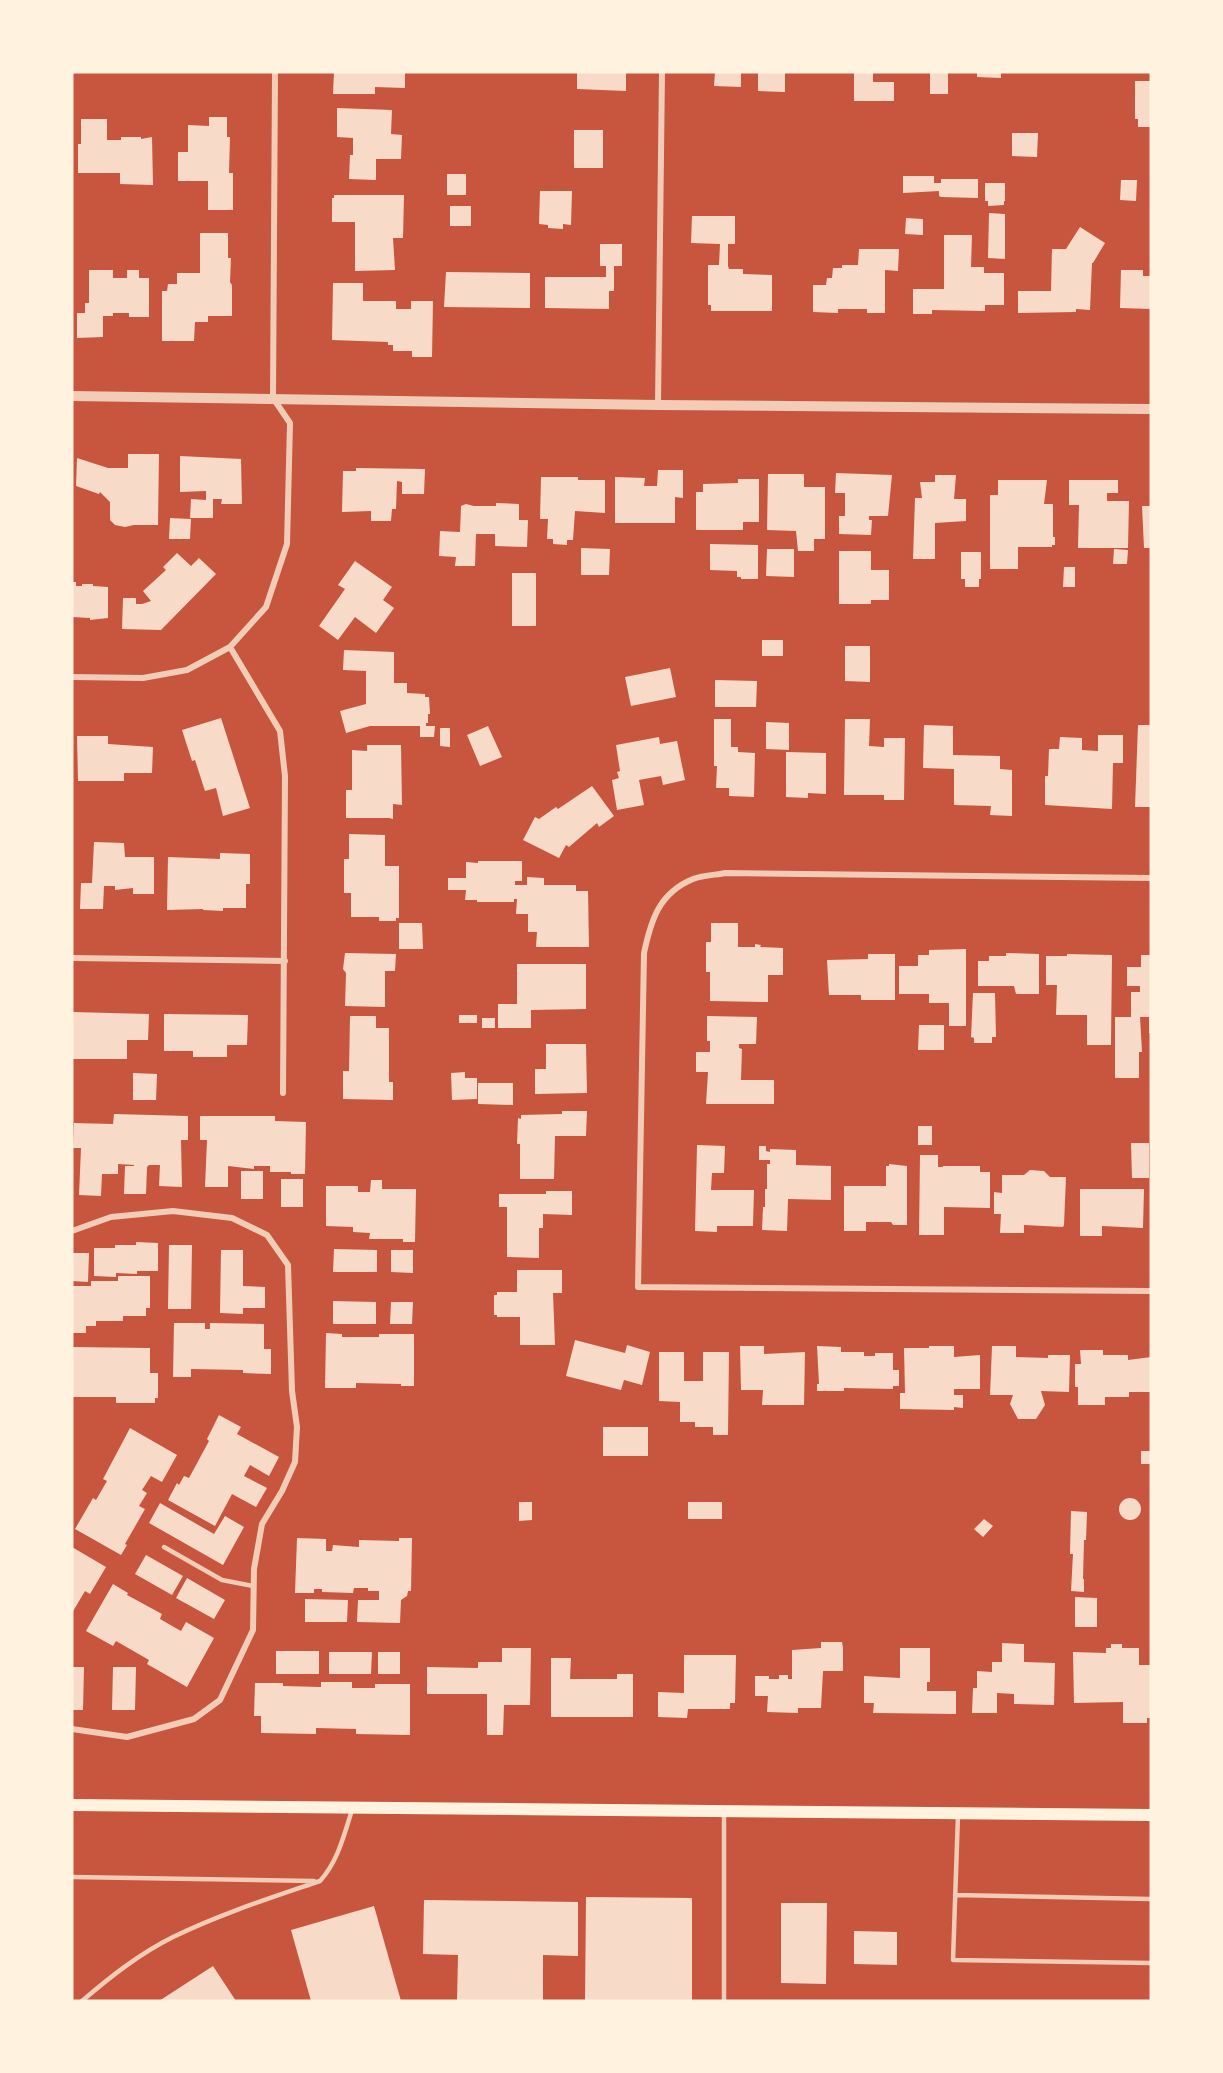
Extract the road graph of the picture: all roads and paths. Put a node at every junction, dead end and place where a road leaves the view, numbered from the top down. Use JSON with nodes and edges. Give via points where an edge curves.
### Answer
{"nodes":[{"id":1,"x":275,"y":72,"type":"edge"},
{"id":2,"x":662,"y":72,"type":"edge"},
{"id":3,"x":72,"y":396,"type":"edge"},
{"id":4,"x":273,"y":398,"type":"junction"},
{"id":5,"x":658,"y":405,"type":"junction"},
{"id":6,"x":1151,"y":409,"type":"edge"},
{"id":7,"x":230,"y":647,"type":"junction"},
{"id":8,"x":72,"y":677,"type":"edge"},
{"id":9,"x":1151,"y":878,"type":"edge"},
{"id":10,"x":72,"y":958,"type":"edge"},
{"id":11,"x":285,"y":961,"type":"junction"},
{"id":12,"x":283,"y":1093,"type":"dead end"},
{"id":13,"x":72,"y":1231,"type":"edge"},
{"id":14,"x":1151,"y":1291,"type":"edge"},
{"id":15,"x":164,"y":1547,"type":"dead end"},
{"id":16,"x":253,"y":1586,"type":"junction"},
{"id":17,"x":72,"y":1729,"type":"edge"},
{"id":18,"x":72,"y":1805,"type":"edge"},
{"id":19,"x":353,"y":1807,"type":"junction"},
{"id":20,"x":724,"y":1810,"type":"junction"},
{"id":21,"x":958,"y":1813,"type":"junction"},
{"id":22,"x":1151,"y":1815,"type":"edge"},
{"id":23,"x":72,"y":1877,"type":"edge"},
{"id":24,"x":320,"y":1881,"type":"junction"},
{"id":25,"x":955,"y":1895,"type":"junction"},
{"id":26,"x":1151,"y":1899,"type":"edge"},
{"id":27,"x":1151,"y":1963,"type":"edge"},
{"id":28,"x":82,"y":2001,"type":"edge"},
{"id":29,"x":724,"y":2001,"type":"edge"}],
"edges":[{"from":1,"to":4,"type":"street"},
{"from":2,"to":5,"type":"street"},
{"from":3,"to":4,"type":"street"},
{"from":4,"to":5,"type":"street"},
{"from":4,"to":7,"type":"street","via":[[290,423],[288,544],[266,607]]},
{"from":5,"to":6,"type":"street"},
{"from":7,"to":8,"type":"street","via":[[187,670],[143,678]]},
{"from":7,"to":11,"type":"street","via":[[280,731],[285,776]]},
{"from":9,"to":14,"type":"street","via":[[726,873],[694,879],[665,897],[650,923],[644,953],[638,1287]]},
{"from":10,"to":11,"type":"street"},
{"from":11,"to":12,"type":"street"},
{"from":13,"to":16,"type":"street","via":[[111,1217],[173,1211],[232,1218],[267,1235],[288,1265],[297,1427],[295,1462],[262,1524]]},
{"from":15,"to":16,"type":"lane","via":[[222,1580]]},
{"from":16,"to":17,"type":"street","via":[[253,1630],[220,1700],[194,1719],[127,1737]]},
{"from":18,"to":19,"type":"main road"},
{"from":19,"to":20,"type":"main road"},
{"from":19,"to":24,"type":"lane","via":[[330,1870]]},
{"from":20,"to":21,"type":"main road"},
{"from":20,"to":29,"type":"lane"},
{"from":21,"to":22,"type":"main road"},
{"from":21,"to":25,"type":"lane"},
{"from":23,"to":24,"type":"lane"},
{"from":24,"to":28,"type":"lane","via":[[236,1909],[171,1938],[117,1972]]},
{"from":25,"to":26,"type":"lane"},
{"from":25,"to":27,"type":"lane","via":[[953,1960]]}]}
